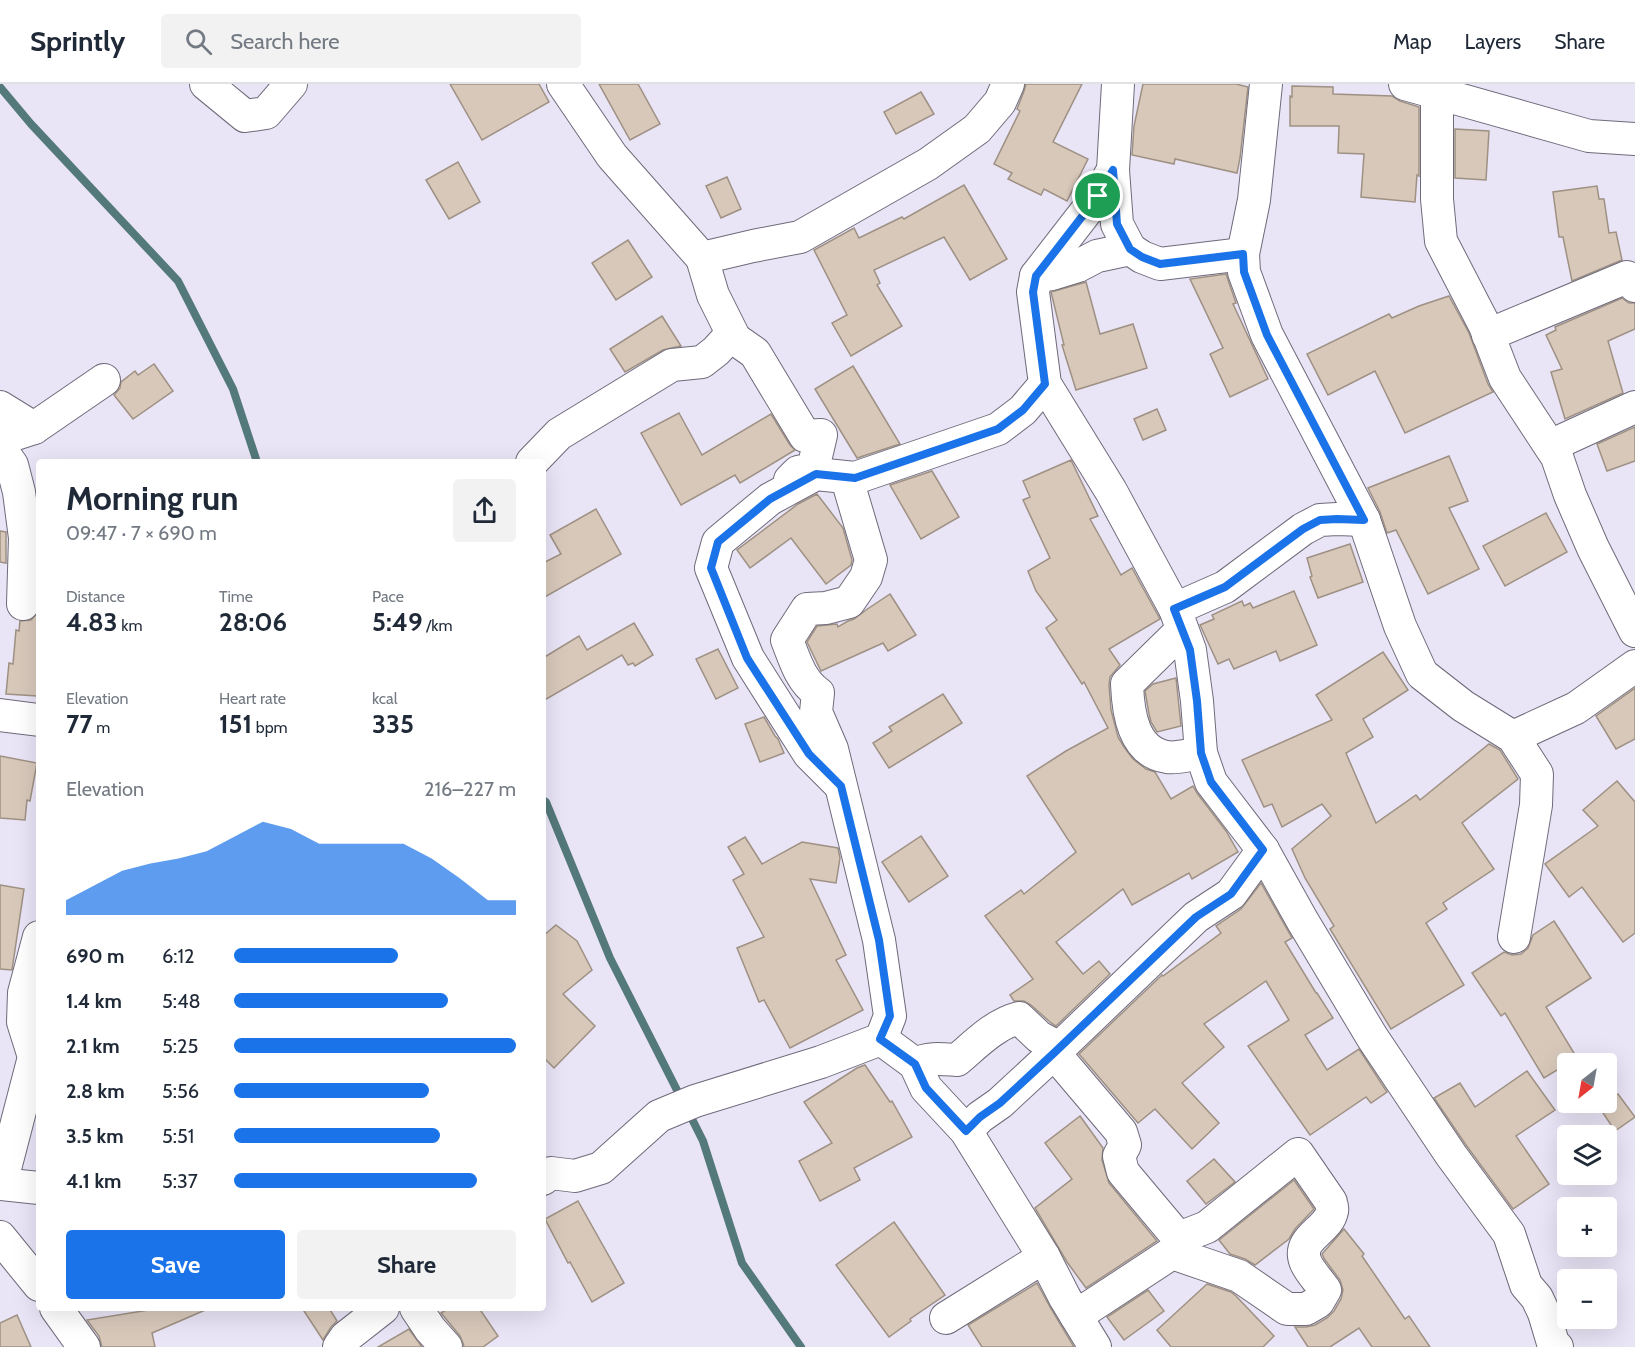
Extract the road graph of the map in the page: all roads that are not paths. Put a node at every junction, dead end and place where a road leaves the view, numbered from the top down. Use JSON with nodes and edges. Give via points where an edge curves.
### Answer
{"nodes":[{"id":1,"x":206,"y":84,"type":"edge"},
{"id":2,"x":291,"y":84,"type":"edge"},
{"id":3,"x":563,"y":84,"type":"edge"},
{"id":4,"x":1008,"y":84,"type":"edge"},
{"id":5,"x":1118,"y":84,"type":"edge"},
{"id":6,"x":1266,"y":84,"type":"edge"},
{"id":7,"x":1406,"y":84,"type":"edge"},
{"id":8,"x":1437,"y":94,"type":"junction"},
{"id":9,"x":1635,"y":139,"type":"edge"},
{"id":10,"x":1113,"y":170,"type":"junction"},
{"id":11,"x":1130,"y":249,"type":"junction"},
{"id":12,"x":1243,"y":254,"type":"junction"},
{"id":13,"x":702,"y":258,"type":"junction"},
{"id":14,"x":1036,"y":276,"type":"junction"},
{"id":15,"x":1635,"y":286,"type":"edge"},
{"id":16,"x":1488,"y":335,"type":"junction"},
{"id":17,"x":735,"y":339,"type":"junction"},
{"id":18,"x":104,"y":380,"type":"dead end"},
{"id":19,"x":1045,"y":384,"type":"junction"},
{"id":20,"x":0,"y":407,"type":"edge"},
{"id":21,"x":1635,"y":407,"type":"edge"},
{"id":22,"x":34,"y":428,"type":"junction"},
{"id":23,"x":0,"y":439,"type":"edge"},
{"id":24,"x":1550,"y":447,"type":"junction"},
{"id":25,"x":0,"y":448,"type":"edge"},
{"id":26,"x":535,"y":459,"type":"edge"},
{"id":27,"x":855,"y":478,"type":"junction"},
{"id":28,"x":770,"y":499,"type":"junction"},
{"id":29,"x":1364,"y":520,"type":"junction"},
{"id":30,"x":21,"y":603,"type":"edge"},
{"id":31,"x":1178,"y":619,"type":"junction"},
{"id":32,"x":1635,"y":631,"type":"edge"},
{"id":33,"x":1635,"y":665,"type":"edge"},
{"id":34,"x":0,"y":715,"type":"edge"},
{"id":35,"x":36,"y":720,"type":"edge"},
{"id":36,"x":1513,"y":737,"type":"junction"},
{"id":37,"x":1201,"y":753,"type":"junction"},
{"id":38,"x":841,"y":786,"type":"junction"},
{"id":39,"x":1263,"y":850,"type":"junction"},
{"id":40,"x":1514,"y":937,"type":"dead end"},
{"id":41,"x":36,"y":948,"type":"edge"},
{"id":42,"x":11,"y":1019,"type":"edge"},
{"id":43,"x":880,"y":1039,"type":"junction"},
{"id":44,"x":1057,"y":1051,"type":"junction"},
{"id":45,"x":36,"y":1056,"type":"edge"},
{"id":46,"x":36,"y":1061,"type":"edge"},
{"id":47,"x":915,"y":1064,"type":"junction"},
{"id":48,"x":966,"y":1131,"type":"junction"},
{"id":49,"x":546,"y":1177,"type":"edge"},
{"id":50,"x":1,"y":1184,"type":"edge"},
{"id":51,"x":36,"y":1188,"type":"edge"},
{"id":52,"x":0,"y":1238,"type":"edge"},
{"id":53,"x":1044,"y":1257,"type":"junction"},
{"id":54,"x":36,"y":1281,"type":"edge"},
{"id":55,"x":58,"y":1311,"type":"edge"},
{"id":56,"x":379,"y":1311,"type":"edge"},
{"id":57,"x":418,"y":1311,"type":"edge"},
{"id":58,"x":1076,"y":1316,"type":"junction"},
{"id":59,"x":946,"y":1318,"type":"dead end"},
{"id":60,"x":84,"y":1347,"type":"edge"},
{"id":61,"x":339,"y":1347,"type":"edge"},
{"id":62,"x":446,"y":1347,"type":"edge"},
{"id":63,"x":1095,"y":1347,"type":"edge"},
{"id":64,"x":1557,"y":1347,"type":"edge"}],
"edges":[{"from":1,"to":2,"type":"street","via":[[245,116],[266,113]]},
{"from":3,"to":13,"type":"street","via":[[612,156]]},
{"from":4,"to":13,"type":"street","via":[[1000,102],[977,129],[928,164],[800,237]]},
{"from":5,"to":10,"type":"street"},
{"from":6,"to":12,"type":"street","via":[[1254,200]]},
{"from":7,"to":8,"type":"street"},
{"from":8,"to":9,"type":"street","via":[[1589,136]]},
{"from":8,"to":16,"type":"street","via":[[1441,241]]},
{"from":10,"to":11,"type":"street","via":[[1117,224]]},
{"from":10,"to":14,"type":"street","via":[[1098,196]]},
{"from":11,"to":12,"type":"street","via":[[1160,264]]},
{"from":11,"to":14,"type":"street"},
{"from":12,"to":29,"type":"street","via":[[1244,272],[1267,335]]},
{"from":13,"to":17,"type":"street","via":[[713,295]]},
{"from":14,"to":19,"type":"street","via":[[1033,292]]},
{"from":15,"to":16,"type":"street","via":[[1627,277]]},
{"from":16,"to":24,"type":"street","via":[[1505,378]]},
{"from":17,"to":26,"type":"street","via":[[728,339],[702,362],[672,365],[559,434]]},
{"from":17,"to":28,"type":"street","via":[[755,353],[805,436],[821,435],[813,469],[798,472]]},
{"from":18,"to":22,"type":"street"},
{"from":19,"to":27,"type":"street","via":[[1023,410],[998,429]]},
{"from":19,"to":31,"type":"street","via":[[1111,491]]},
{"from":20,"to":22,"type":"street"},
{"from":21,"to":24,"type":"street"},
{"from":22,"to":23,"type":"street"},
{"from":24,"to":32,"type":"street","via":[[1593,548]]},
{"from":25,"to":30,"type":"street","via":[[12,465],[19,492],[25,538]]},
{"from":27,"to":28,"type":"street","via":[[816,474]]},
{"from":27,"to":38,"type":"street","via":[[850,489],[871,560],[866,577],[849,602],[807,609],[787,640],[801,675],[818,693],[816,712],[832,749]]},
{"from":28,"to":38,"type":"street","via":[[718,542],[711,568],[747,658],[809,754]]},
{"from":29,"to":31,"type":"street","via":[[1320,520],[1303,529]]},
{"from":29,"to":36,"type":"street","via":[[1400,626],[1422,674]]},
{"from":31,"to":37,"type":"street","via":[[1190,650]]},
{"from":31,"to":37,"type":"street","via":[[1127,684],[1127,696],[1135,734],[1149,750],[1168,758]]},
{"from":33,"to":36,"type":"street","via":[[1576,708]]},
{"from":34,"to":35,"type":"street"},
{"from":36,"to":40,"type":"street","via":[[1537,774],[1536,805]]},
{"from":37,"to":39,"type":"street","via":[[1211,782]]},
{"from":38,"to":43,"type":"street","via":[[879,940],[890,1016]]},
{"from":39,"to":44,"type":"street","via":[[1231,894],[1196,917]]},
{"from":39,"to":64,"type":"street","via":[[1372,1037],[1509,1234],[1526,1285],[1537,1298]]},
{"from":41,"to":42,"type":"street","via":[[24,993]]},
{"from":42,"to":45,"type":"street"},
{"from":43,"to":47,"type":"street"},
{"from":43,"to":49,"type":"street","via":[[678,1108],[659,1116],[601,1167],[575,1176],[551,1173]]},
{"from":44,"to":47,"type":"street","via":[[1019,1018],[1008,1020],[957,1060],[924,1059]]},
{"from":44,"to":48,"type":"street"},
{"from":44,"to":58,"type":"street","via":[[1121,1132],[1125,1145],[1119,1156],[1122,1172],[1175,1234],[1184,1236],[1208,1227],[1298,1154],[1331,1202],[1333,1211],[1303,1251],[1325,1290],[1318,1302],[1306,1309],[1287,1309],[1239,1276],[1172,1253]]},
{"from":46,"to":50,"type":"street"},
{"from":47,"to":48,"type":"street","via":[[926,1088]]},
{"from":48,"to":53,"type":"street"},
{"from":50,"to":51,"type":"street"},
{"from":52,"to":54,"type":"street"},
{"from":53,"to":58,"type":"street"},
{"from":53,"to":59,"type":"street"},
{"from":55,"to":60,"type":"street"},
{"from":56,"to":61,"type":"street"},
{"from":57,"to":62,"type":"street"},
{"from":58,"to":63,"type":"street"}]}
